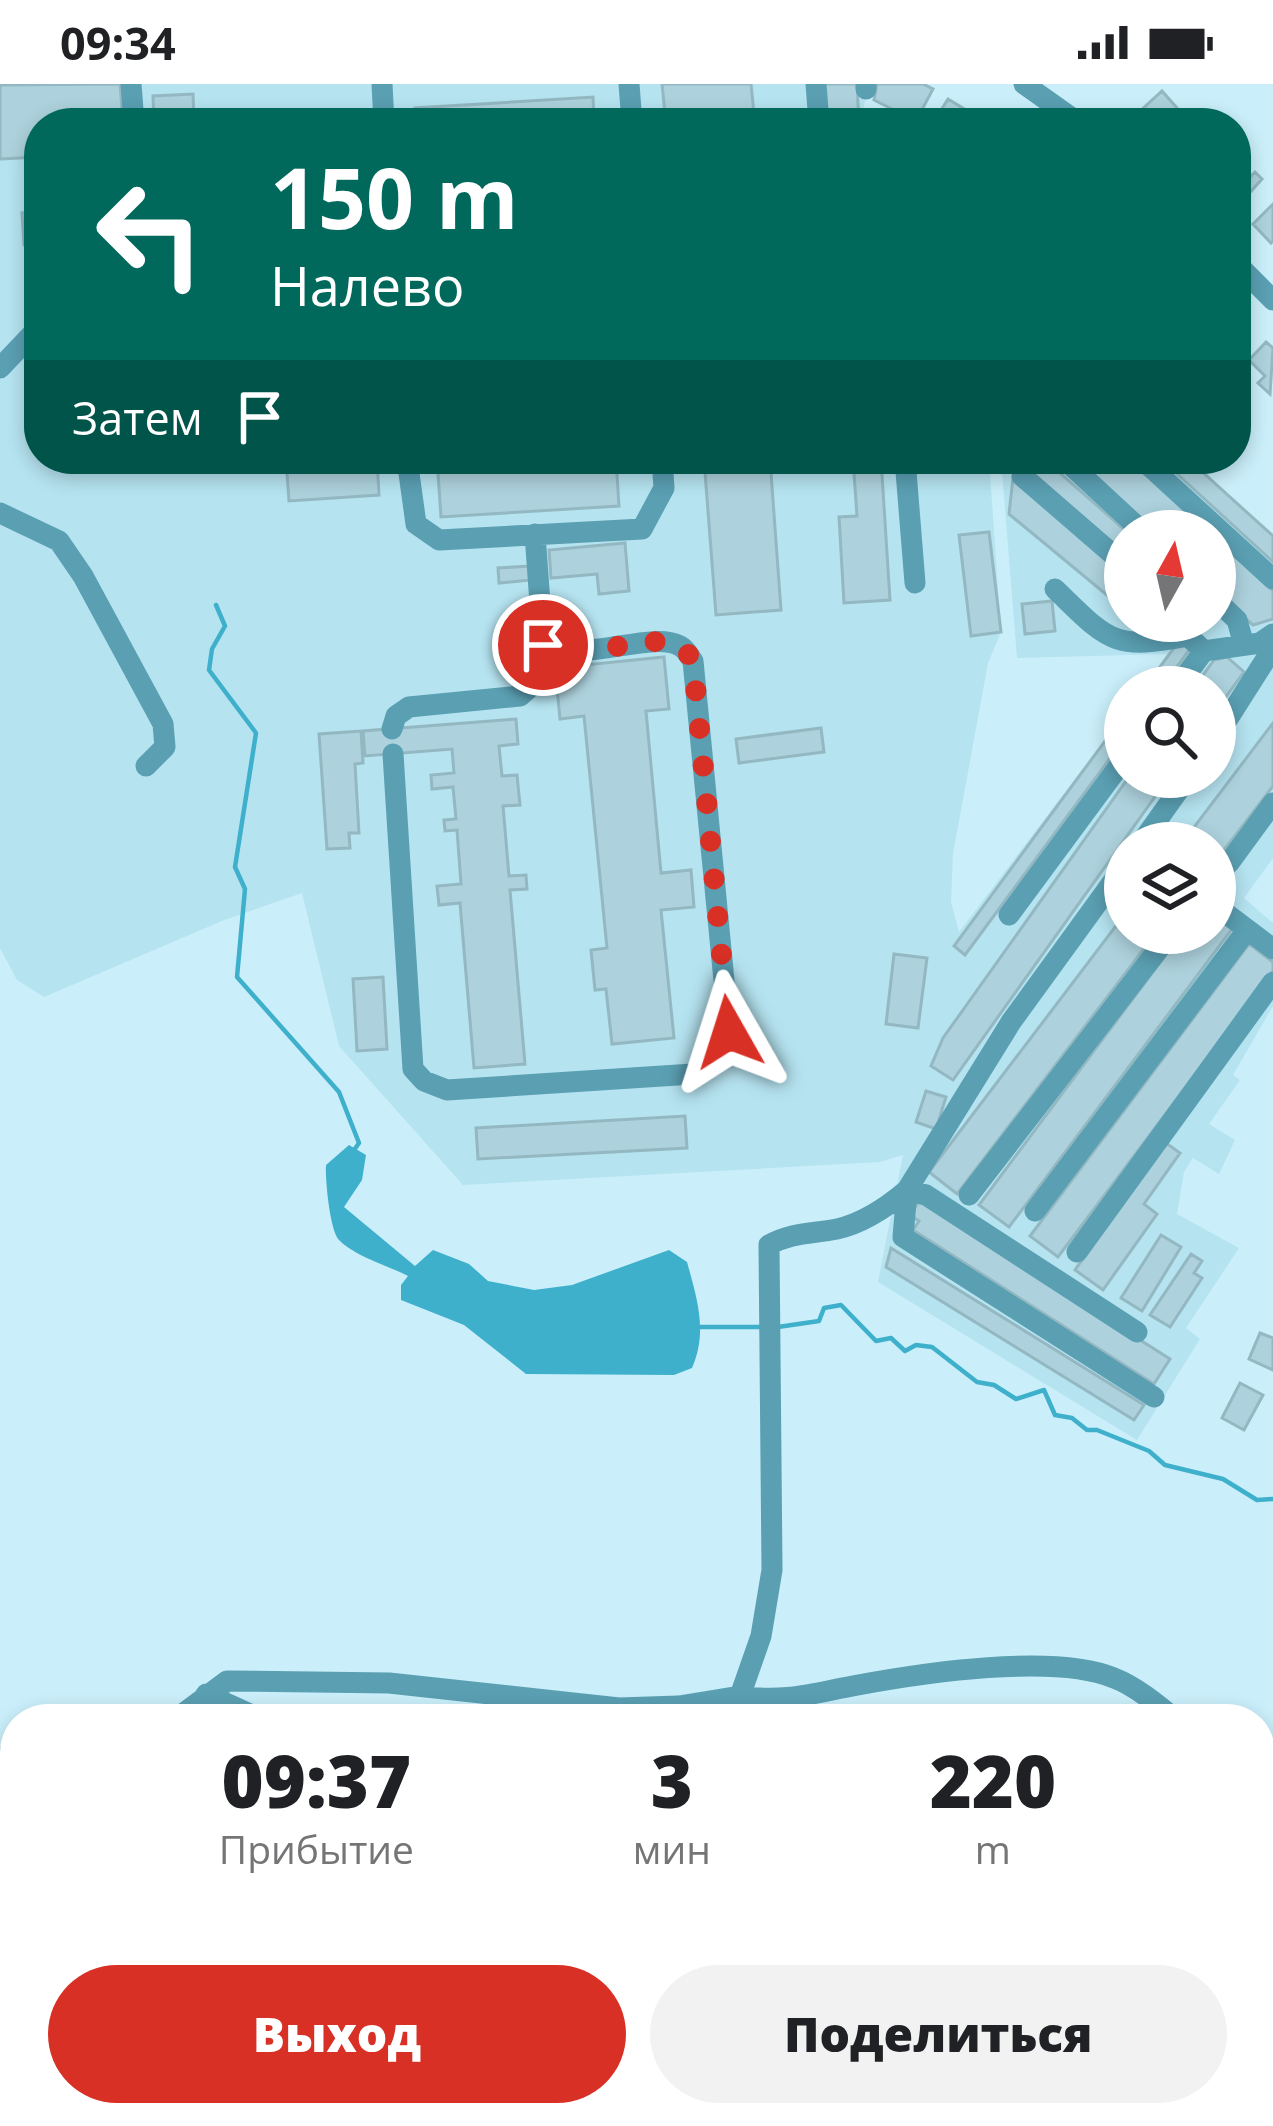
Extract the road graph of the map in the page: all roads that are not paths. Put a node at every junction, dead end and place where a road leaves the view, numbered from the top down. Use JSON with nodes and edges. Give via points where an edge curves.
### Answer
{"nodes":[{"id":1,"x":1024,"y":84,"type":"edge"},
{"id":2,"x":1058,"y":108,"type":"edge"},
{"id":3,"x":1251,"y":277,"type":"edge"},
{"id":4,"x":1273,"y":300,"type":"edge"},
{"id":5,"x":24,"y":343,"type":"edge"},
{"id":6,"x":0,"y":368,"type":"edge"},
{"id":7,"x":408,"y":474,"type":"edge"},
{"id":8,"x":663,"y":474,"type":"edge"},
{"id":9,"x":906,"y":474,"type":"edge"},
{"id":10,"x":1080,"y":474,"type":"edge"},
{"id":11,"x":1158,"y":474,"type":"edge"},
{"id":12,"x":1022,"y":476,"type":"dead end"},
{"id":13,"x":1119,"y":510,"type":"edge"},
{"id":14,"x":0,"y":513,"type":"edge"},
{"id":15,"x":535,"y":534,"type":"junction"},
{"id":16,"x":1104,"y":547,"type":"edge"},
{"id":17,"x":1273,"y":579,"type":"edge"},
{"id":18,"x":915,"y":583,"type":"dead end"},
{"id":19,"x":1055,"y":589,"type":"dead end"},
{"id":20,"x":1236,"y":619,"type":"edge"},
{"id":21,"x":1104,"y":633,"type":"edge"},
{"id":22,"x":1273,"y":634,"type":"edge"},
{"id":23,"x":1127,"y":642,"type":"edge"},
{"id":24,"x":1160,"y":642,"type":"edge"},
{"id":25,"x":1227,"y":642,"type":"edge"},
{"id":26,"x":1244,"y":645,"type":"junction"},
{"id":27,"x":1273,"y":648,"type":"edge"},
{"id":28,"x":569,"y":653,"type":"junction"},
{"id":29,"x":1236,"y":706,"type":"edge"},
{"id":30,"x":392,"y":729,"type":"dead end"},
{"id":31,"x":393,"y":754,"type":"dead end"},
{"id":32,"x":146,"y":766,"type":"dead end"},
{"id":33,"x":1104,"y":787,"type":"edge"},
{"id":34,"x":1273,"y":803,"type":"edge"},
{"id":35,"x":1236,"y":853,"type":"edge"},
{"id":36,"x":1104,"y":894,"type":"edge"},
{"id":37,"x":1009,"y":916,"type":"dead end"},
{"id":38,"x":1236,"y":922,"type":"edge"},
{"id":39,"x":1247,"y":931,"type":"junction"},
{"id":40,"x":1273,"y":949,"type":"edge"},
{"id":41,"x":1155,"y":954,"type":"edge"},
{"id":42,"x":1273,"y":982,"type":"edge"},
{"id":43,"x":908,"y":1190,"type":"junction"},
{"id":44,"x":969,"y":1196,"type":"dead end"},
{"id":45,"x":1035,"y":1211,"type":"dead end"},
{"id":46,"x":1076,"y":1252,"type":"dead end"},
{"id":47,"x":1137,"y":1332,"type":"dead end"},
{"id":48,"x":1154,"y":1397,"type":"dead end"},
{"id":49,"x":206,"y":1694,"type":"junction"},
{"id":50,"x":740,"y":1696,"type":"junction"},
{"id":51,"x":194,"y":1704,"type":"edge"},
{"id":52,"x":201,"y":1704,"type":"edge"},
{"id":53,"x":226,"y":1704,"type":"edge"},
{"id":54,"x":582,"y":1704,"type":"edge"},
{"id":55,"x":692,"y":1704,"type":"edge"},
{"id":56,"x":1153,"y":1704,"type":"edge"}],
"edges":[{"from":1,"to":2,"type":"street"},
{"from":3,"to":4,"type":"street"},
{"from":5,"to":6,"type":"street"},
{"from":7,"to":15,"type":"street","via":[[416,524],[439,540]]},
{"from":8,"to":15,"type":"street","via":[[642,529]]},
{"from":9,"to":18,"type":"street"},
{"from":10,"to":13,"type":"street"},
{"from":11,"to":17,"type":"street"},
{"from":12,"to":16,"type":"street"},
{"from":14,"to":32,"type":"street","via":[[59,542],[83,576],[163,724],[165,747]]},
{"from":15,"to":28,"type":"street","via":[[543,645]]},
{"from":19,"to":21,"type":"street"},
{"from":20,"to":26,"type":"street"},
{"from":22,"to":26,"type":"street"},
{"from":23,"to":24,"type":"street"},
{"from":25,"to":26,"type":"street"},
{"from":27,"to":29,"type":"street"},
{"from":28,"to":30,"type":"street","via":[[520,696],[409,707]]},
{"from":28,"to":31,"type":"street","via":[[663,643],[680,646],[693,661],[729,1032],[715,1064],[693,1074],[447,1090],[424,1081],[413,1069]]},
{"from":33,"to":37,"type":"street"},
{"from":34,"to":35,"type":"street"},
{"from":36,"to":43,"type":"street","via":[[1010,1022]]},
{"from":38,"to":39,"type":"street"},
{"from":39,"to":40,"type":"street"},
{"from":39,"to":45,"type":"street"},
{"from":41,"to":44,"type":"street"},
{"from":42,"to":46,"type":"street"},
{"from":43,"to":47,"type":"street"},
{"from":43,"to":48,"type":"street","via":[[903,1237]]},
{"from":43,"to":50,"type":"street","via":[[840,1228],[769,1245],[772,1570]]},
{"from":49,"to":51,"type":"street"},
{"from":49,"to":52,"type":"street"},
{"from":49,"to":53,"type":"street"},
{"from":49,"to":54,"type":"street","via":[[227,1681],[296,1680]]},
{"from":50,"to":55,"type":"street"},
{"from":50,"to":56,"type":"street","via":[[779,1702],[861,1684],[1046,1665],[1117,1678]]}]}
